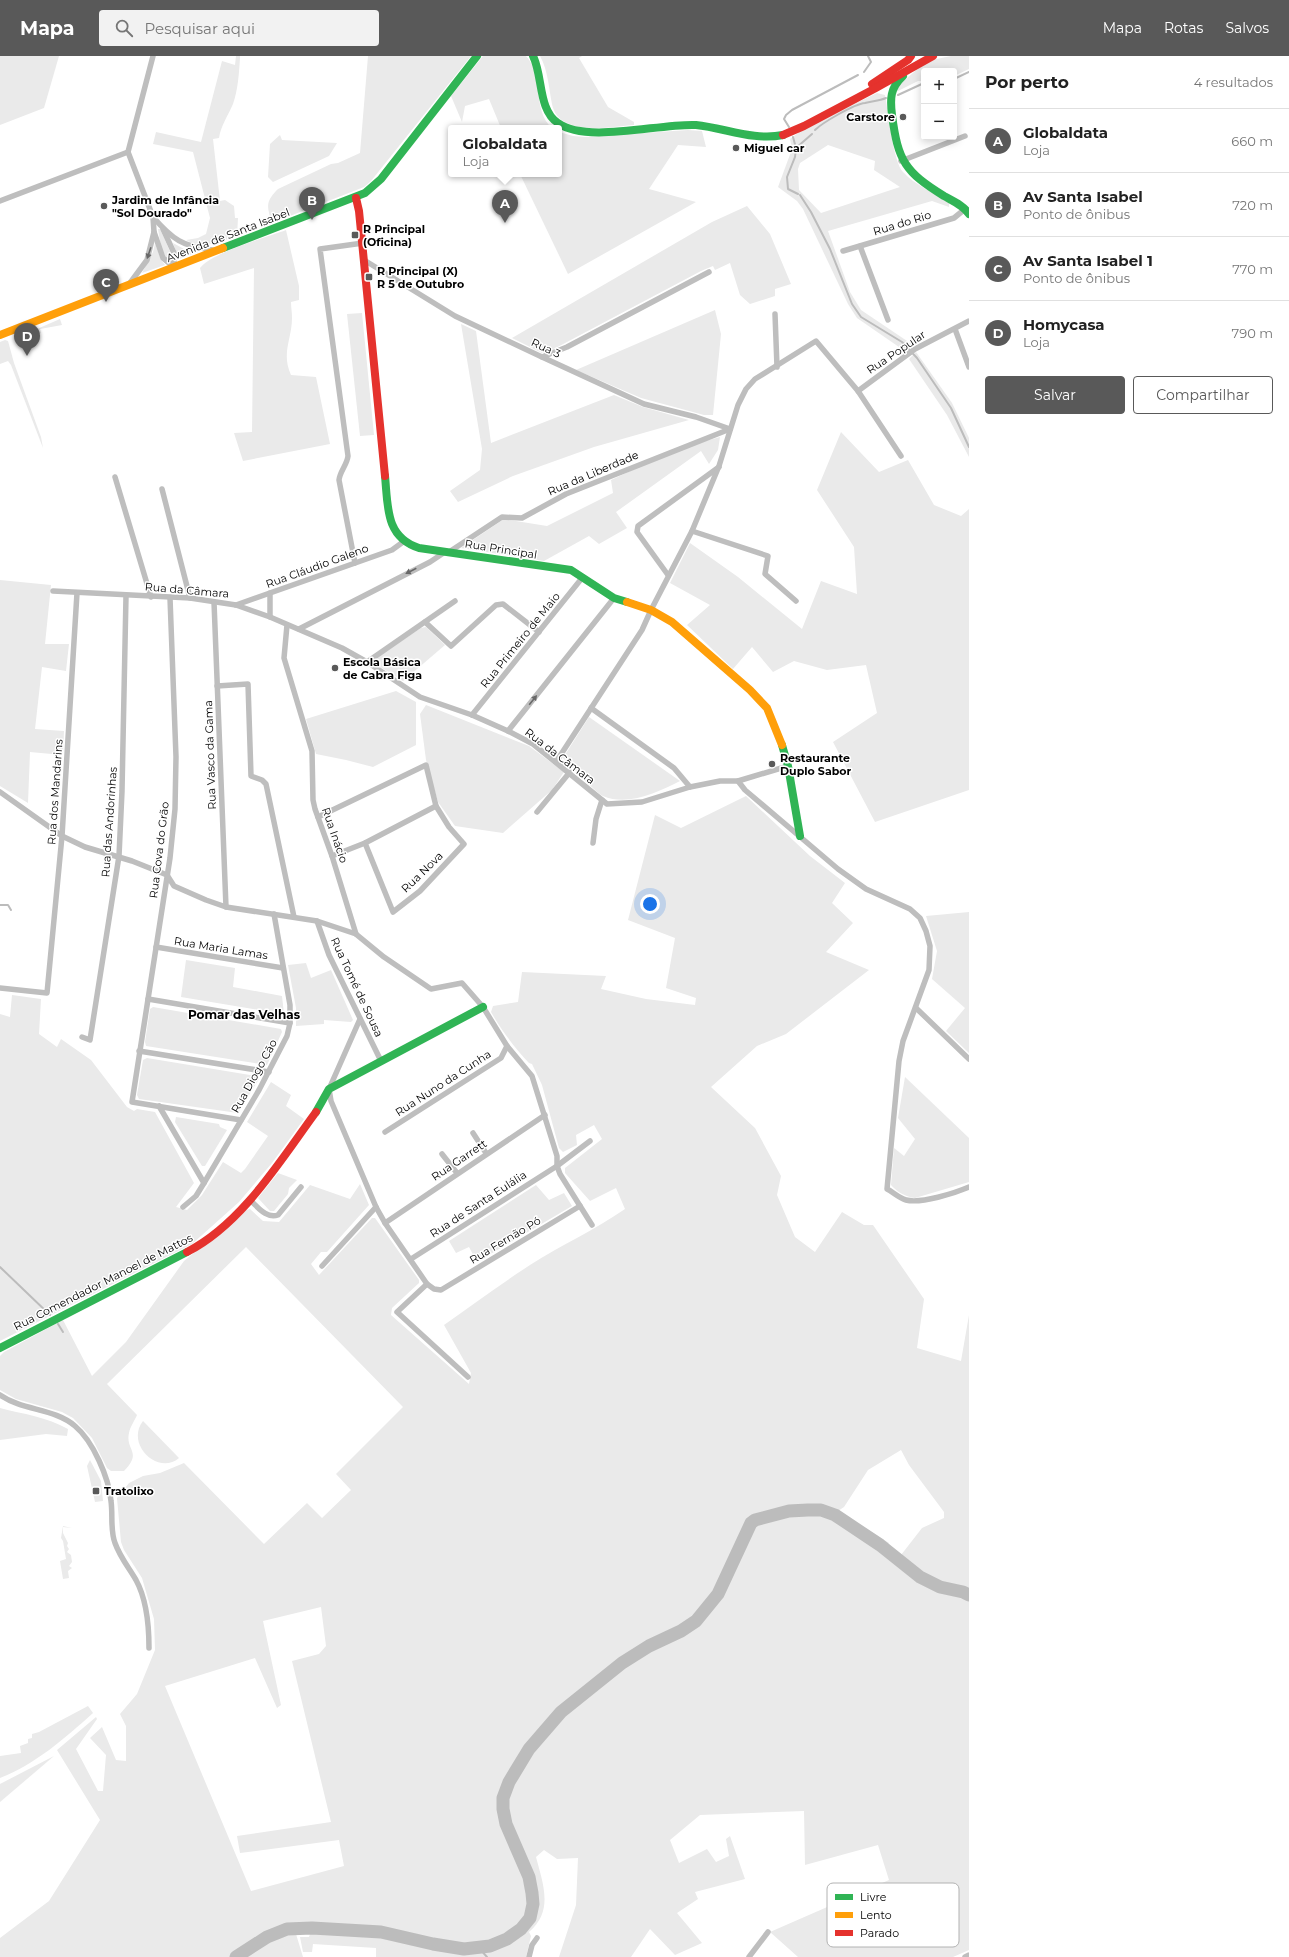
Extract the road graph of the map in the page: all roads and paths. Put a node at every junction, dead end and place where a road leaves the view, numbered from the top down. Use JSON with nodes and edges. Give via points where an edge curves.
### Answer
{"nodes":[{"id":1,"x":153,"y":56,"type":"edge"},
{"id":2,"x":477,"y":56,"type":"edge"},
{"id":3,"x":533,"y":56,"type":"edge"},
{"id":4,"x":933,"y":56,"type":"edge"},
{"id":5,"x":910,"y":61,"type":"edge"},
{"id":6,"x":887,"y":82,"type":"junction"},
{"id":7,"x":873,"y":90,"type":"junction"},
{"id":8,"x":891,"y":100,"type":"junction"},
{"id":9,"x":832,"y":111,"type":"junction"},
{"id":10,"x":559,"y":125,"type":"edge"},
{"id":11,"x":562,"y":126,"type":"edge"},
{"id":12,"x":965,"y":136,"type":"dead end"},
{"id":13,"x":128,"y":152,"type":"junction"},
{"id":14,"x":901,"y":161,"type":"junction"},
{"id":15,"x":356,"y":198,"type":"junction"},
{"id":16,"x":0,"y":201,"type":"edge"},
{"id":17,"x":968,"y":212,"type":"edge"},
{"id":18,"x":153,"y":217,"type":"junction"},
{"id":19,"x":163,"y":229,"type":"junction"},
{"id":20,"x":154,"y":232,"type":"junction"},
{"id":21,"x":362,"y":243,"type":"junction"},
{"id":22,"x":860,"y":246,"type":"junction"},
{"id":23,"x":217,"y":251,"type":"junction"},
{"id":24,"x":843,"y":251,"type":"dead end"},
{"id":25,"x":364,"y":260,"type":"junction"},
{"id":26,"x":174,"y":268,"type":"junction"},
{"id":27,"x":709,"y":272,"type":"dead end"},
{"id":28,"x":130,"y":284,"type":"junction"},
{"id":29,"x":775,"y":314,"type":"dead end"},
{"id":30,"x":888,"y":320,"type":"dead end"},
{"id":31,"x":969,"y":321,"type":"edge"},
{"id":32,"x":955,"y":328,"type":"junction"},
{"id":33,"x":0,"y":335,"type":"edge"},
{"id":34,"x":542,"y":357,"type":"junction"},
{"id":35,"x":969,"y":366,"type":"edge"},
{"id":36,"x":777,"y":367,"type":"junction"},
{"id":37,"x":858,"y":391,"type":"junction"},
{"id":38,"x":730,"y":429,"type":"junction"},
{"id":39,"x":901,"y":456,"type":"dead end"},
{"id":40,"x":719,"y":466,"type":"junction"},
{"id":41,"x":115,"y":477,"type":"dead end"},
{"id":42,"x":162,"y":489,"type":"dead end"},
{"id":43,"x":692,"y":531,"type":"junction"},
{"id":44,"x":403,"y":542,"type":"junction"},
{"id":45,"x":447,"y":552,"type":"junction"},
{"id":46,"x":355,"y":563,"type":"junction"},
{"id":47,"x":668,"y":575,"type":"junction"},
{"id":48,"x":582,"y":578,"type":"junction"},
{"id":49,"x":53,"y":591,"type":"dead end"},
{"id":50,"x":77,"y":593,"type":"junction"},
{"id":51,"x":270,"y":593,"type":"junction"},
{"id":52,"x":126,"y":596,"type":"junction"},
{"id":53,"x":151,"y":597,"type":"junction"},
{"id":54,"x":170,"y":598,"type":"junction"},
{"id":55,"x":190,"y":598,"type":"junction"},
{"id":56,"x":614,"y":598,"type":"junction"},
{"id":57,"x":455,"y":601,"type":"dead end"},
{"id":58,"x":796,"y":601,"type":"dead end"},
{"id":59,"x":214,"y":602,"type":"junction"},
{"id":60,"x":236,"y":605,"type":"junction"},
{"id":61,"x":651,"y":610,"type":"junction"},
{"id":62,"x":270,"y":617,"type":"junction"},
{"id":63,"x":425,"y":622,"type":"junction"},
{"id":64,"x":287,"y":625,"type":"junction"},
{"id":65,"x":299,"y":629,"type":"junction"},
{"id":66,"x":539,"y":632,"type":"junction"},
{"id":67,"x":367,"y":662,"type":"junction"},
{"id":68,"x":217,"y":686,"type":"junction"},
{"id":69,"x":591,"y":708,"type":"junction"},
{"id":70,"x":472,"y":714,"type":"junction"},
{"id":71,"x":508,"y":731,"type":"junction"},
{"id":72,"x":556,"y":762,"type":"junction"},
{"id":73,"x":788,"y":766,"type":"junction"},
{"id":74,"x":570,"y":772,"type":"junction"},
{"id":75,"x":738,"y":780,"type":"junction"},
{"id":76,"x":690,"y":787,"type":"junction"},
{"id":77,"x":0,"y":792,"type":"edge"},
{"id":78,"x":602,"y":800,"type":"junction"},
{"id":79,"x":436,"y":806,"type":"junction"},
{"id":80,"x":537,"y":812,"type":"dead end"},
{"id":81,"x":318,"y":817,"type":"junction"},
{"id":82,"x":62,"y":836,"type":"junction"},
{"id":83,"x":800,"y":836,"type":"junction"},
{"id":84,"x":365,"y":843,"type":"junction"},
{"id":85,"x":593,"y":843,"type":"dead end"},
{"id":86,"x":119,"y":856,"type":"junction"},
{"id":87,"x":332,"y":856,"type":"junction"},
{"id":88,"x":167,"y":875,"type":"junction"},
{"id":89,"x":226,"y":907,"type":"junction"},
{"id":90,"x":274,"y":914,"type":"junction"},
{"id":91,"x":294,"y":917,"type":"junction"},
{"id":92,"x":317,"y":921,"type":"junction"},
{"id":93,"x":356,"y":934,"type":"junction"},
{"id":94,"x":156,"y":947,"type":"junction"},
{"id":95,"x":283,"y":968,"type":"junction"},
{"id":96,"x":0,"y":988,"type":"edge"},
{"id":97,"x":148,"y":999,"type":"junction"},
{"id":98,"x":483,"y":1007,"type":"junction"},
{"id":99,"x":916,"y":1008,"type":"junction"},
{"id":100,"x":360,"y":1019,"type":"junction"},
{"id":101,"x":290,"y":1023,"type":"junction"},
{"id":102,"x":82,"y":1037,"type":"dead end"},
{"id":103,"x":507,"y":1046,"type":"junction"},
{"id":104,"x":139,"y":1051,"type":"junction"},
{"id":105,"x":969,"y":1059,"type":"edge"},
{"id":106,"x":381,"y":1061,"type":"junction"},
{"id":107,"x":269,"y":1072,"type":"junction"},
{"id":108,"x":329,"y":1089,"type":"junction"},
{"id":109,"x":159,"y":1106,"type":"junction"},
{"id":110,"x":545,"y":1115,"type":"junction"},
{"id":111,"x":241,"y":1120,"type":"junction"},
{"id":112,"x":385,"y":1132,"type":"dead end"},
{"id":113,"x":473,"y":1133,"type":"dead end"},
{"id":114,"x":590,"y":1141,"type":"dead end"},
{"id":115,"x":486,"y":1153,"type":"junction"},
{"id":116,"x":442,"y":1154,"type":"dead end"},
{"id":117,"x":557,"y":1166,"type":"junction"},
{"id":118,"x":457,"y":1173,"type":"junction"},
{"id":119,"x":204,"y":1183,"type":"junction"},
{"id":120,"x":301,"y":1187,"type":"dead end"},
{"id":121,"x":969,"y":1187,"type":"edge"},
{"id":122,"x":250,"y":1200,"type":"junction"},
{"id":123,"x":580,"y":1206,"type":"junction"},
{"id":124,"x":183,"y":1207,"type":"dead end"},
{"id":125,"x":376,"y":1207,"type":"junction"},
{"id":126,"x":385,"y":1223,"type":"junction"},
{"id":127,"x":592,"y":1225,"type":"dead end"},
{"id":128,"x":411,"y":1259,"type":"junction"},
{"id":129,"x":322,"y":1266,"type":"dead end"},
{"id":130,"x":427,"y":1284,"type":"junction"},
{"id":131,"x":0,"y":1348,"type":"edge"},
{"id":132,"x":468,"y":1377,"type":"dead end"},
{"id":133,"x":0,"y":1395,"type":"edge"},
{"id":134,"x":149,"y":1648,"type":"dead end"},
{"id":135,"x":768,"y":1932,"type":"dead end"},
{"id":136,"x":537,"y":1938,"type":"dead end"},
{"id":137,"x":969,"y":1955,"type":"edge"},
{"id":138,"x":529,"y":1957,"type":"edge"},
{"id":139,"x":749,"y":1957,"type":"edge"},
{"id":140,"x":965,"y":1957,"type":"edge"}],
"edges":[{"from":1,"to":13,"type":"street"},
{"from":2,"to":15,"type":"street","name":"Avenida de Santa Isabel","via":[[381,179]]},
{"from":3,"to":10,"type":"street","via":[[540,70],[548,111]]},
{"from":4,"to":5,"type":"street"},
{"from":5,"to":6,"type":"street","via":[[889,76]]},
{"from":5,"to":8,"type":"street","via":[[891,90]]},
{"from":5,"to":9,"type":"street"},
{"from":6,"to":7,"type":"street"},
{"from":6,"to":8,"type":"street"},
{"from":7,"to":8,"type":"street","via":[[886,91]]},
{"from":7,"to":9,"type":"street"},
{"from":8,"to":14,"type":"street","via":[[896,144]]},
{"from":9,"to":11,"type":"street","via":[[794,130],[771,137],[693,125],[586,132]]},
{"from":12,"to":14,"type":"street"},
{"from":13,"to":16,"type":"street"},
{"from":13,"to":18,"type":"street"},
{"from":14,"to":17,"type":"street","via":[[910,173],[923,183]]},
{"from":15,"to":21,"type":"street"},
{"from":15,"to":23,"type":"street","name":"Avenida de Santa Isabel"},
{"from":17,"to":22,"type":"street","name":"Rua do Rio"},
{"from":18,"to":19,"type":"street"},
{"from":18,"to":20,"type":"street"},
{"from":19,"to":23,"type":"street","via":[[185,245]]},
{"from":19,"to":26,"type":"street","via":[[174,253]]},
{"from":20,"to":26,"type":"street","via":[[163,258]]},
{"from":20,"to":28,"type":"street","one_way":true,"via":[[147,260]]},
{"from":21,"to":25,"type":"street"},
{"from":21,"to":46,"type":"street","via":[[320,249],[348,456],[340,480]]},
{"from":22,"to":24,"type":"street","name":"Rua do Rio"},
{"from":22,"to":30,"type":"street"},
{"from":23,"to":26,"type":"street","name":"Avenida de Santa Isabel"},
{"from":25,"to":34,"type":"street","name":"Rua 3","via":[[455,316]]},
{"from":25,"to":44,"type":"street","via":[[390,521]]},
{"from":26,"to":28,"type":"street","name":"Avenida de Santa Isabel"},
{"from":27,"to":34,"type":"street"},
{"from":28,"to":33,"type":"street","name":"Avenida de Santa Isabel"},
{"from":29,"to":36,"type":"street"},
{"from":31,"to":32,"type":"street","name":"Rua Popular"},
{"from":32,"to":35,"type":"street"},
{"from":32,"to":37,"type":"street","name":"Rua Popular","via":[[915,349]]},
{"from":34,"to":38,"type":"street","name":"Rua 3","via":[[644,404],[696,417]]},
{"from":36,"to":37,"type":"street","via":[[816,341]]},
{"from":36,"to":38,"type":"street","via":[[755,379],[746,389]]},
{"from":37,"to":39,"type":"street"},
{"from":38,"to":40,"type":"street"},
{"from":38,"to":45,"type":"street","name":"Rua da Liberdade","via":[[566,494],[522,518],[502,517]]},
{"from":40,"to":43,"type":"street"},
{"from":40,"to":47,"type":"street","via":[[638,526],[637,532]]},
{"from":41,"to":53,"type":"street"},
{"from":42,"to":55,"type":"street"},
{"from":43,"to":47,"type":"street"},
{"from":43,"to":58,"type":"street","via":[[768,556],[765,574]]},
{"from":44,"to":45,"type":"street","name":"Rua Principal","via":[[419,548]]},
{"from":44,"to":46,"type":"street","name":"Rua Cláudio Galeno","via":[[392,550]]},
{"from":45,"to":48,"type":"street","name":"Rua Principal","via":[[571,570]]},
{"from":45,"to":65,"type":"street","name":"Rua da Liberdade","one_way":true},
{"from":46,"to":51,"type":"street","name":"Rua Cláudio Galeno"},
{"from":47,"to":61,"type":"street"},
{"from":48,"to":56,"type":"street","name":"Rua Principal"},
{"from":48,"to":66,"type":"street","name":"Rua Primeiro de Maio"},
{"from":49,"to":50,"type":"street","name":"Rua da Câmara"},
{"from":50,"to":52,"type":"street","name":"Rua da Câmara"},
{"from":50,"to":82,"type":"street","name":"Rua dos Mandarins"},
{"from":51,"to":60,"type":"street","name":"Rua Cláudio Galeno"},
{"from":51,"to":62,"type":"street"},
{"from":52,"to":53,"type":"street","name":"Rua da Câmara"},
{"from":52,"to":86,"type":"street","name":"Rua das Andorinhas"},
{"from":53,"to":54,"type":"street","name":"Rua da Câmara"},
{"from":54,"to":55,"type":"street","name":"Rua da Câmara"},
{"from":54,"to":88,"type":"street","name":"Rua Cova do Grão","via":[[176,757],[175,810]]},
{"from":55,"to":59,"type":"street","name":"Rua da Câmara"},
{"from":56,"to":61,"type":"street","name":"Rua Principal"},
{"from":71,"to":56,"type":"street","one_way":true},
{"from":57,"to":63,"type":"street"},
{"from":59,"to":60,"type":"street","name":"Rua da Câmara"},
{"from":59,"to":68,"type":"street","name":"Rua Vasco da Gama"},
{"from":60,"to":62,"type":"street","name":"Rua da Câmara"},
{"from":61,"to":69,"type":"street","via":[[642,630]]},
{"from":61,"to":73,"type":"street","name":"Rua Principal","via":[[684,632],[767,708],[781,740]]},
{"from":62,"to":64,"type":"street","name":"Rua da Câmara"},
{"from":63,"to":66,"type":"street","via":[[451,646],[496,605],[503,604]]},
{"from":63,"to":67,"type":"street"},
{"from":64,"to":65,"type":"street","name":"Rua da Câmara"},
{"from":64,"to":81,"type":"street","name":"Rua Inácio","via":[[284,658],[312,751],[314,800]]},
{"from":65,"to":67,"type":"street","name":"Rua da Câmara"},
{"from":66,"to":70,"type":"street","name":"Rua Primeiro de Maio"},
{"from":67,"to":70,"type":"street","name":"Rua da Câmara","via":[[420,697]]},
{"from":68,"to":89,"type":"street","name":"Rua Vasco da Gama"},
{"from":68,"to":91,"type":"street","via":[[248,684],[252,776],[266,784]]},
{"from":69,"to":72,"type":"street"},
{"from":69,"to":76,"type":"street","via":[[674,768]]},
{"from":70,"to":71,"type":"street","name":"Rua da Câmara"},
{"from":71,"to":72,"type":"street","name":"Rua da Câmara","via":[[533,744]]},
{"from":72,"to":74,"type":"street","name":"Rua da Câmara"},
{"from":73,"to":75,"type":"street"},
{"from":73,"to":83,"type":"street","name":"Rua Principal"},
{"from":74,"to":78,"type":"street","name":"Rua da Câmara"},
{"from":74,"to":80,"type":"street"},
{"from":75,"to":76,"type":"street"},
{"from":75,"to":83,"type":"street","via":[[745,790]]},
{"from":76,"to":78,"type":"street","via":[[642,802],[607,804]]},
{"from":77,"to":82,"type":"street"},
{"from":78,"to":85,"type":"street"},
{"from":79,"to":81,"type":"street","via":[[426,765]]},
{"from":79,"to":84,"type":"street"},
{"from":79,"to":84,"type":"street","name":"Rua Nova","via":[[464,844],[420,891],[393,912]]},
{"from":81,"to":87,"type":"street","name":"Rua Inácio"},
{"from":82,"to":86,"type":"street","via":[[85,847]]},
{"from":82,"to":96,"type":"street","name":"Rua dos Mandarins","via":[[47,993]]},
{"from":83,"to":99,"type":"street","via":[[866,889],[910,909],[920,918],[929,939],[931,958],[930,970]]},
{"from":84,"to":87,"type":"street"},
{"from":86,"to":88,"type":"street"},
{"from":86,"to":102,"type":"street","name":"Rua das Andorinhas","via":[[90,1040]]},
{"from":87,"to":93,"type":"street","name":"Rua Inácio"},
{"from":88,"to":89,"type":"street","via":[[174,886]]},
{"from":88,"to":94,"type":"street","name":"Rua Cova do Grão"},
{"from":89,"to":90,"type":"street"},
{"from":90,"to":91,"type":"street"},
{"from":90,"to":95,"type":"street","name":"Rua Diogo Cão"},
{"from":91,"to":92,"type":"street"},
{"from":92,"to":93,"type":"street"},
{"from":92,"to":100,"type":"street","name":"Rua Tomé de Sousa","via":[[329,955]]},
{"from":93,"to":98,"type":"street","via":[[431,989],[462,983]]},
{"from":94,"to":95,"type":"street","name":"Rua Maria Lamas"},
{"from":94,"to":97,"type":"street","name":"Rua Cova do Grão"},
{"from":95,"to":101,"type":"street","name":"Rua Diogo Cão","via":[[290,1005]]},
{"from":97,"to":101,"type":"street"},
{"from":97,"to":104,"type":"street","name":"Rua Cova do Grão"},
{"from":98,"to":103,"type":"street"},
{"from":98,"to":106,"type":"street"},
{"from":99,"to":105,"type":"street"},
{"from":99,"to":121,"type":"street","via":[[903,1040],[899,1061],[887,1189],[909,1201],[931,1198]]},
{"from":100,"to":106,"type":"street","name":"Rua Tomé de Sousa"},
{"from":100,"to":108,"type":"street"},
{"from":101,"to":107,"type":"street","name":"Rua Diogo Cão","via":[[287,1036]]},
{"from":103,"to":110,"type":"street","via":[[532,1076]]},
{"from":103,"to":112,"type":"street","name":"Rua Nuno da Cunha","via":[[501,1058]]},
{"from":104,"to":107,"type":"street"},
{"from":104,"to":109,"type":"street","name":"Rua Cova do Grão","via":[[132,1102]]},
{"from":106,"to":108,"type":"street"},
{"from":107,"to":111,"type":"street","name":"Rua Diogo Cão"},
{"from":108,"to":122,"type":"street","name":"Rua Comendador Manoel de Mattos","via":[[317,1110]]},
{"from":108,"to":125,"type":"street","via":[[331,1101]]},
{"from":109,"to":111,"type":"street"},
{"from":109,"to":119,"type":"street"},
{"from":110,"to":115,"type":"street","name":"Rua Garrett"},
{"from":110,"to":117,"type":"street","via":[[558,1156]]},
{"from":111,"to":119,"type":"street","name":"Rua Diogo Cão"},
{"from":113,"to":115,"type":"street"},
{"from":114,"to":117,"type":"street","name":"Rua de Santa Eulália"},
{"from":115,"to":118,"type":"street","name":"Rua Garrett"},
{"from":116,"to":118,"type":"street"},
{"from":117,"to":123,"type":"street"},
{"from":117,"to":128,"type":"street","name":"Rua de Santa Eulália"},
{"from":118,"to":126,"type":"street","name":"Rua Garrett"},
{"from":119,"to":124,"type":"street","name":"Rua Diogo Cão","via":[[196,1196]]},
{"from":120,"to":122,"type":"street","via":[[278,1215],[273,1217],[268,1216]]},
{"from":122,"to":131,"type":"street","name":"Rua Comendador Manoel de Mattos","via":[[225,1225],[191,1250]]},
{"from":123,"to":127,"type":"street"},
{"from":123,"to":130,"type":"street","name":"Rua Fernão Pó","via":[[441,1290]]},
{"from":125,"to":126,"type":"street"},
{"from":125,"to":129,"type":"street"},
{"from":126,"to":128,"type":"street"},
{"from":128,"to":130,"type":"street"},
{"from":130,"to":132,"type":"street","via":[[397,1312]]},
{"from":133,"to":134,"type":"street","via":[[23,1407],[64,1419],[76,1427],[98,1460],[108,1482],[114,1542],[140,1591],[147,1618]]},
{"from":135,"to":139,"type":"street"},
{"from":136,"to":138,"type":"street"},
{"from":137,"to":140,"type":"street"}]}
